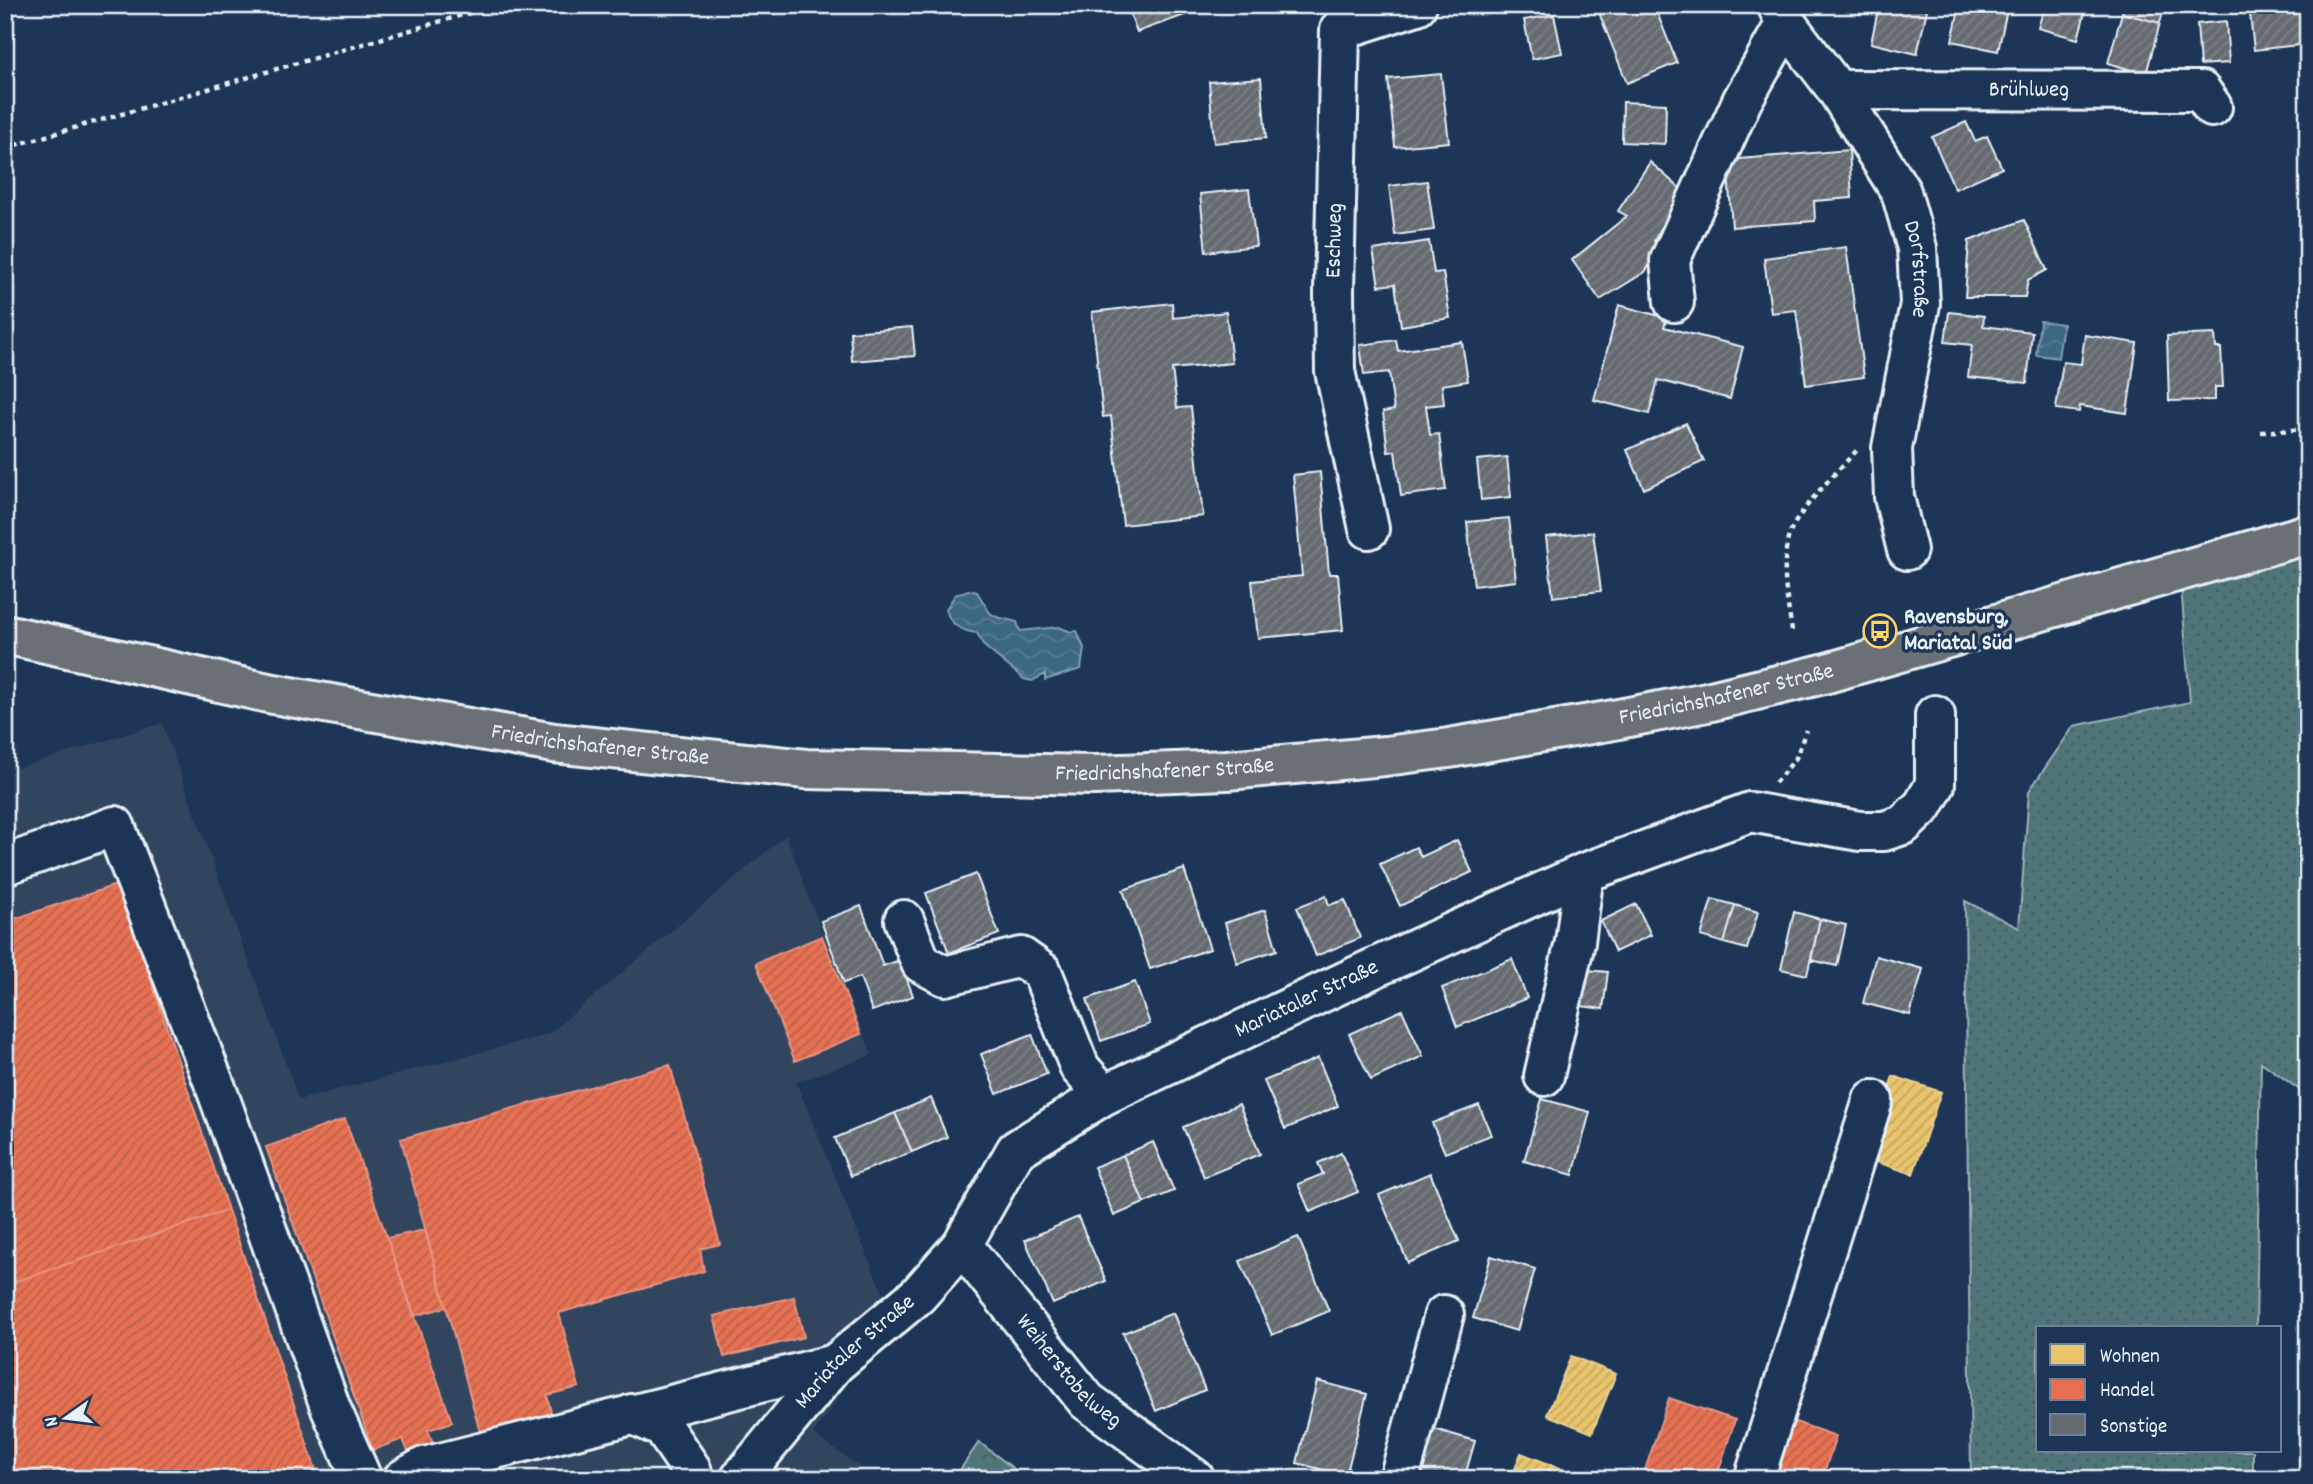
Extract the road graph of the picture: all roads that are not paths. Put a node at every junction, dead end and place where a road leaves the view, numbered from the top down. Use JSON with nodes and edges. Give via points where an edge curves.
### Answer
{"nodes":[{"id":1,"x":1417,"y":5,"type":"edge"},
{"id":2,"x":1782,"y":14,"type":"edge"},
{"id":3,"x":1837,"y":90,"type":"junction"},
{"id":4,"x":2212,"y":107,"type":"dead end"},
{"id":5,"x":1674,"y":302,"type":"dead end"},
{"id":6,"x":1369,"y":528,"type":"dead end"},
{"id":7,"x":2308,"y":534,"type":"edge"},
{"id":8,"x":1907,"y":550,"type":"dead end"},
{"id":9,"x":5,"y":634,"type":"edge"},
{"id":10,"x":1935,"y":715,"type":"dead end"},
{"id":11,"x":5,"y":865,"type":"edge"},
{"id":12,"x":1584,"y":873,"type":"junction"},
{"id":13,"x":904,"y":920,"type":"dead end"},
{"id":14,"x":1545,"y":1076,"type":"dead end"},
{"id":15,"x":1104,"y":1095,"type":"junction"},
{"id":16,"x":1873,"y":1100,"type":"dead end"},
{"id":17,"x":961,"y":1245,"type":"junction"},
{"id":18,"x":1444,"y":1315,"type":"dead end"},
{"id":19,"x":835,"y":1364,"type":"junction"},
{"id":20,"x":632,"y":1414,"type":"junction"},
{"id":21,"x":362,"y":1479,"type":"edge"},
{"id":22,"x":403,"y":1479,"type":"edge"},
{"id":23,"x":694,"y":1479,"type":"edge"},
{"id":24,"x":740,"y":1479,"type":"edge"},
{"id":25,"x":1195,"y":1479,"type":"edge"},
{"id":26,"x":1399,"y":1479,"type":"edge"},
{"id":27,"x":1754,"y":1479,"type":"edge"}],
"edges":[{"from":1,"to":6,"type":"street","name":"Eschweg","via":[[1340,30],[1335,370]]},
{"from":2,"to":3,"type":"street","name":"Dorfstraße"},
{"from":2,"to":5,"type":"street","name":"Dorfstraße","via":[[1670,260]]},
{"from":3,"to":4,"type":"street","name":"Brühlweg","via":[[2201,91]]},
{"from":3,"to":8,"type":"street","name":"Dorfstraße","via":[[1901,192],[1917,248],[1920,304],[1892,448],[1894,497]]},
{"from":7,"to":9,"type":"main road","name":"Friedrichshafener Straße","via":[[1827,673],[1707,702],[1449,748],[1227,770],[1095,775],[806,769],[554,743],[268,693]]},
{"from":10,"to":12,"type":"street","name":"Mariataler Straße","via":[[1935,786],[1903,825],[1860,831],[1749,812]]},
{"from":11,"to":21,"type":"street","via":[[115,826],[216,1088],[331,1409]]},
{"from":12,"to":14,"type":"street","via":[[1575,942]]},
{"from":12,"to":15,"type":"street","name":"Mariataler Straße"},
{"from":13,"to":15,"type":"street","via":[[921,963],[946,976],[1021,957],[1042,972],[1080,1068]]},
{"from":15,"to":17,"type":"street","name":"Mariataler Straße","via":[[1016,1150]]},
{"from":16,"to":27,"type":"street"},
{"from":17,"to":19,"type":"street","name":"Mariataler Straße","via":[[918,1295]]},
{"from":17,"to":25,"type":"street","name":"Weiherstobelweg","via":[[1087,1401]]},
{"from":18,"to":26,"type":"street"},
{"from":19,"to":20,"type":"street"},
{"from":19,"to":24,"type":"street","name":"Mariataler Straße"},
{"from":20,"to":22,"type":"street","via":[[424,1467]]},
{"from":20,"to":23,"type":"street","via":[[663,1429]]}]}
